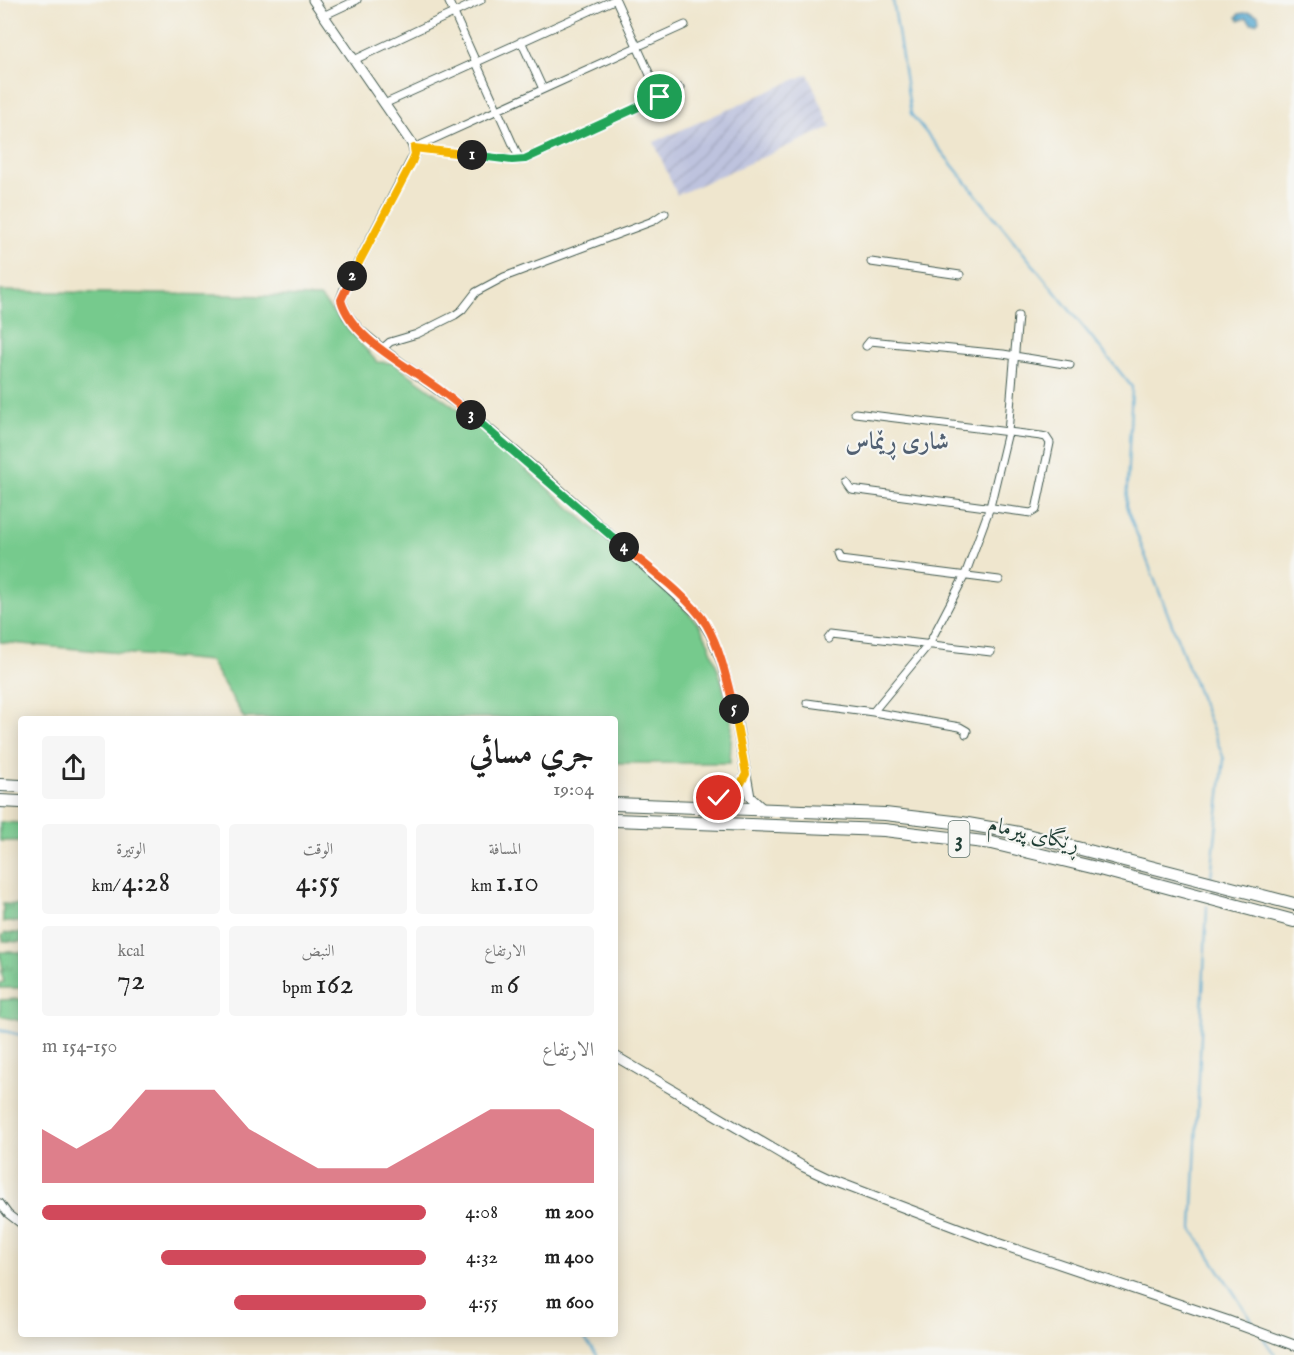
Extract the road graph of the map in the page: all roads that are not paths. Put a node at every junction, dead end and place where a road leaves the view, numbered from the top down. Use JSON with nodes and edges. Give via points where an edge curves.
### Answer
{"nodes":[{"id":1,"x":313,"y":0,"type":"edge"},
{"id":2,"x":357,"y":0,"type":"edge"},
{"id":3,"x":448,"y":0,"type":"edge"},
{"id":4,"x":481,"y":0,"type":"edge"},
{"id":5,"x":615,"y":0,"type":"edge"},
{"id":6,"x":454,"y":12,"type":"junction"},
{"id":7,"x":323,"y":16,"type":"junction"},
{"id":8,"x":685,"y":25,"type":"dead end"},
{"id":9,"x":521,"y":41,"type":"junction"},
{"id":10,"x":638,"y":47,"type":"junction"},
{"id":11,"x":354,"y":60,"type":"junction"},
{"id":12,"x":476,"y":63,"type":"junction"},
{"id":13,"x":680,"y":88,"type":"dead end"},
{"id":14,"x":543,"y":89,"type":"junction"},
{"id":15,"x":660,"y":97,"type":"junction"},
{"id":16,"x":384,"y":104,"type":"junction"},
{"id":17,"x":498,"y":111,"type":"junction"},
{"id":18,"x":414,"y":148,"type":"junction"},
{"id":19,"x":520,"y":160,"type":"junction"},
{"id":20,"x":665,"y":213,"type":"dead end"},
{"id":21,"x":871,"y":262,"type":"dead end"},
{"id":22,"x":960,"y":275,"type":"dead end"},
{"id":23,"x":1018,"y":316,"type":"dead end"},
{"id":24,"x":866,"y":346,"type":"dead end"},
{"id":25,"x":382,"y":349,"type":"junction"},
{"id":26,"x":1015,"y":356,"type":"junction"},
{"id":27,"x":1070,"y":364,"type":"dead end"},
{"id":28,"x":855,"y":413,"type":"dead end"},
{"id":29,"x":1008,"y":432,"type":"junction"},
{"id":30,"x":846,"y":482,"type":"dead end"},
{"id":31,"x":990,"y":507,"type":"junction"},
{"id":32,"x":838,"y":555,"type":"dead end"},
{"id":33,"x":964,"y":575,"type":"junction"},
{"id":34,"x":999,"y":580,"type":"dead end"},
{"id":35,"x":828,"y":638,"type":"dead end"},
{"id":36,"x":928,"y":644,"type":"junction"},
{"id":37,"x":992,"y":652,"type":"dead end"},
{"id":38,"x":807,"y":704,"type":"dead end"},
{"id":39,"x":873,"y":712,"type":"junction"},
{"id":40,"x":966,"y":734,"type":"dead end"},
{"id":41,"x":746,"y":774,"type":"junction"},
{"id":42,"x":0,"y":785,"type":"edge"},
{"id":43,"x":18,"y":786,"type":"edge"},
{"id":44,"x":0,"y":801,"type":"edge"},
{"id":45,"x":18,"y":802,"type":"edge"},
{"id":46,"x":618,"y":804,"type":"edge"},
{"id":47,"x":693,"y":807,"type":"junction"},
{"id":48,"x":763,"y":809,"type":"junction"},
{"id":49,"x":618,"y":820,"type":"edge"},
{"id":50,"x":1294,"y":904,"type":"edge"},
{"id":51,"x":1294,"y":921,"type":"edge"},
{"id":52,"x":618,"y":1058,"type":"edge"},
{"id":53,"x":0,"y":1203,"type":"edge"},
{"id":54,"x":18,"y":1222,"type":"edge"},
{"id":55,"x":1294,"y":1345,"type":"edge"}],
"edges":[{"from":1,"to":7,"type":"street"},
{"from":2,"to":7,"type":"street"},
{"from":3,"to":6,"type":"street"},
{"from":4,"to":6,"type":"street"},
{"from":5,"to":9,"type":"street"},
{"from":5,"to":10,"type":"street"},
{"from":6,"to":11,"type":"street"},
{"from":6,"to":12,"type":"street"},
{"from":7,"to":11,"type":"street"},
{"from":8,"to":10,"type":"street"},
{"from":9,"to":12,"type":"street"},
{"from":9,"to":14,"type":"street"},
{"from":10,"to":14,"type":"street"},
{"from":10,"to":15,"type":"street"},
{"from":11,"to":16,"type":"street"},
{"from":12,"to":16,"type":"street"},
{"from":12,"to":17,"type":"street"},
{"from":13,"to":15,"type":"street"},
{"from":14,"to":17,"type":"street"},
{"from":15,"to":19,"type":"street"},
{"from":16,"to":18,"type":"street"},
{"from":17,"to":18,"type":"street"},
{"from":17,"to":19,"type":"street"},
{"from":18,"to":19,"type":"street"},
{"from":18,"to":25,"type":"street","via":[[414,158],[341,300],[350,319]]},
{"from":20,"to":25,"type":"street","via":[[644,225],[490,284],[454,315]]},
{"from":21,"to":22,"type":"street"},
{"from":23,"to":26,"type":"street"},
{"from":24,"to":26,"type":"street","via":[[870,341]]},
{"from":25,"to":41,"type":"street","via":[[466,410],[699,615],[722,663]]},
{"from":26,"to":27,"type":"street"},
{"from":26,"to":29,"type":"street"},
{"from":28,"to":29,"type":"street"},
{"from":29,"to":31,"type":"street"},
{"from":29,"to":31,"type":"street","via":[[1046,437],[1050,443],[1036,510],[1031,513]]},
{"from":30,"to":31,"type":"street","via":[[851,489]]},
{"from":31,"to":33,"type":"street"},
{"from":32,"to":33,"type":"street","via":[[840,560]]},
{"from":33,"to":34,"type":"street"},
{"from":33,"to":36,"type":"street"},
{"from":35,"to":36,"type":"street","via":[[832,633]]},
{"from":36,"to":37,"type":"street"},
{"from":36,"to":39,"type":"street"},
{"from":38,"to":39,"type":"street"},
{"from":39,"to":40,"type":"street","via":[[960,727]]},
{"from":41,"to":47,"type":"street","via":[[732,796],[703,800]]},
{"from":41,"to":48,"type":"street","via":[[750,797]]},
{"from":42,"to":43,"type":"highway"},
{"from":44,"to":45,"type":"highway"},
{"from":46,"to":47,"type":"highway","name":"ڕێگای پیرمام","number":"3"},
{"from":47,"to":48,"type":"highway","name":"ڕێگای پیرمام","number":"3"},
{"from":48,"to":50,"type":"highway","name":"ڕێگای پیرمام","number":"3","via":[[885,814],[1020,833]]},
{"from":49,"to":51,"type":"highway","name":"ڕێگای پیرمام","number":"3","via":[[884,830],[992,843]]},
{"from":52,"to":55,"type":"street","via":[[829,1179],[997,1243]]},
{"from":53,"to":54,"type":"street"}]}
